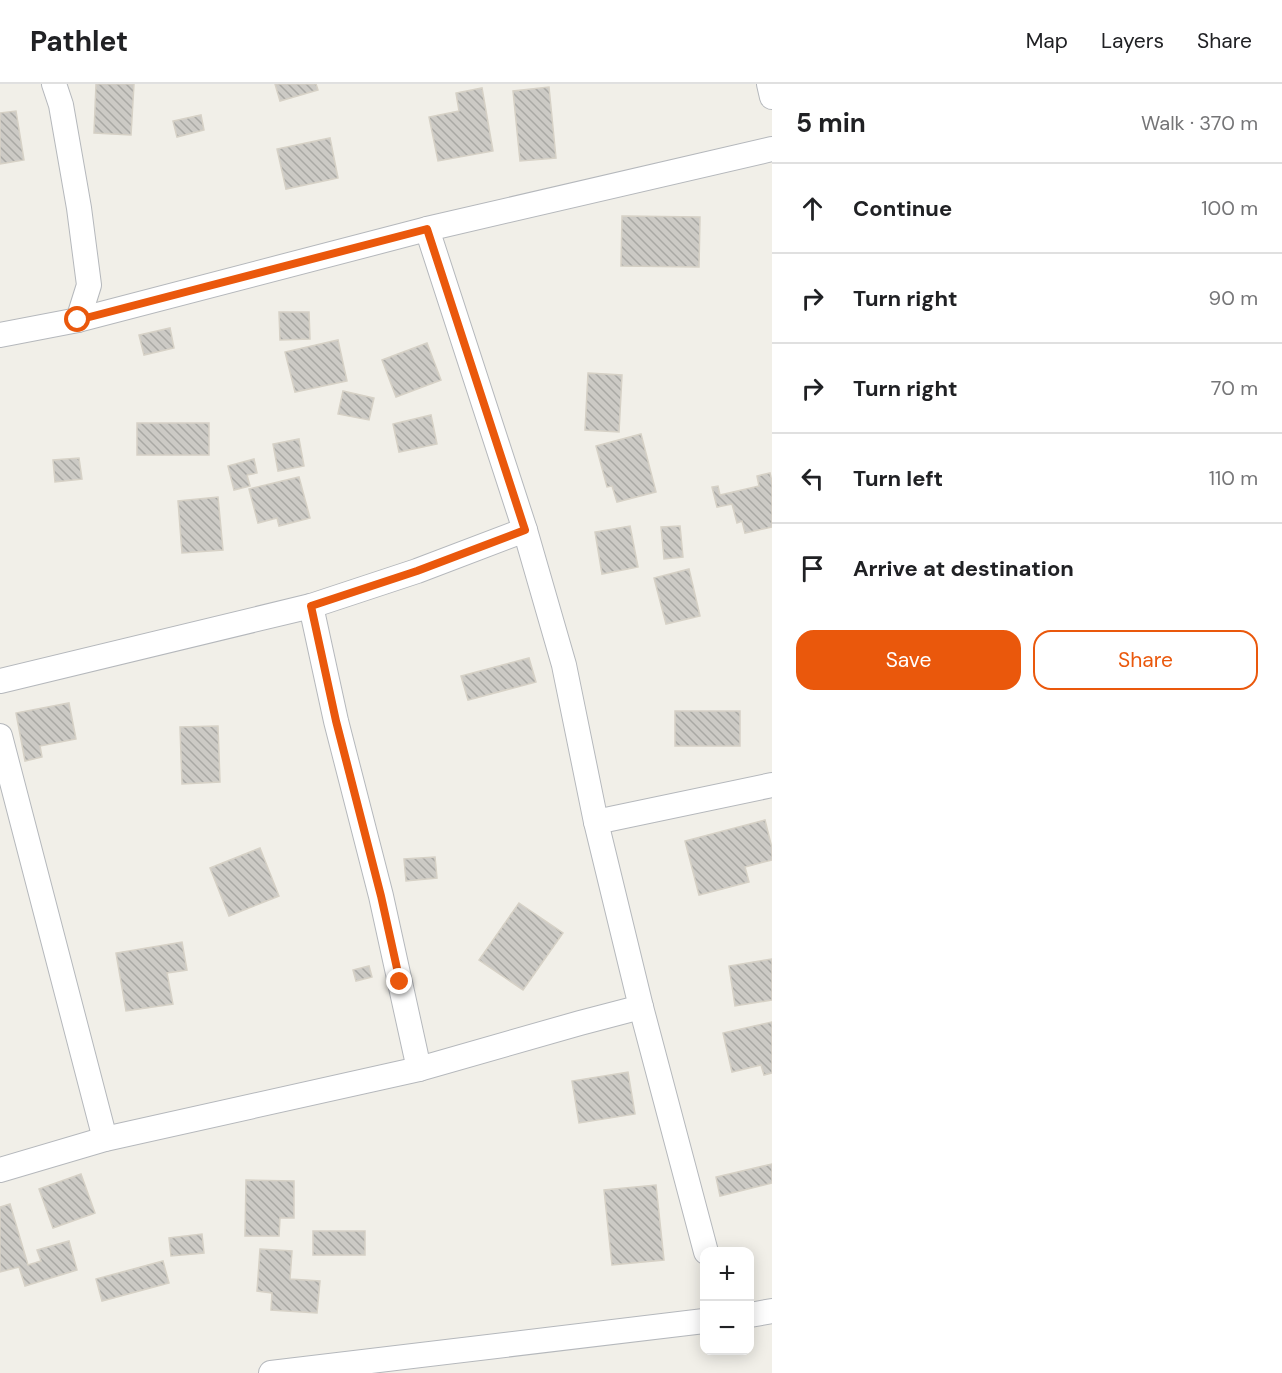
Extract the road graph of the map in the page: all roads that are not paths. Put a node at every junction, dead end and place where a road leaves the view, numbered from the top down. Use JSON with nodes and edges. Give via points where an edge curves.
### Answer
{"nodes":[{"id":1,"x":54,"y":84,"type":"edge"},
{"id":2,"x":769,"y":84,"type":"edge"},
{"id":3,"x":772,"y":97,"type":"edge"},
{"id":4,"x":772,"y":149,"type":"edge"},
{"id":5,"x":427,"y":229,"type":"junction"},
{"id":6,"x":89,"y":285,"type":"junction"},
{"id":7,"x":134,"y":306,"type":"junction"},
{"id":8,"x":78,"y":320,"type":"junction"},
{"id":9,"x":0,"y":335,"type":"edge"},
{"id":10,"x":525,"y":530,"type":"junction"},
{"id":11,"x":311,"y":606,"type":"junction"},
{"id":12,"x":0,"y":681,"type":"edge"},
{"id":13,"x":0,"y":736,"type":"edge"},
{"id":14,"x":772,"y":785,"type":"edge"},
{"id":15,"x":596,"y":822,"type":"junction"},
{"id":16,"x":641,"y":1007,"type":"junction"},
{"id":17,"x":419,"y":1069,"type":"junction"},
{"id":18,"x":105,"y":1139,"type":"junction"},
{"id":19,"x":0,"y":1170,"type":"edge"},
{"id":20,"x":705,"y":1247,"type":"edge"},
{"id":21,"x":772,"y":1311,"type":"edge"},
{"id":22,"x":754,"y":1314,"type":"edge"},
{"id":23,"x":700,"y":1322,"type":"edge"},
{"id":24,"x":271,"y":1373,"type":"edge"}],
"edges":[{"from":1,"to":6,"type":"street","via":[[75,185]]},
{"from":2,"to":3,"type":"street"},
{"from":4,"to":5,"type":"street"},
{"from":5,"to":7,"type":"street"},
{"from":5,"to":10,"type":"street"},
{"from":6,"to":7,"type":"street"},
{"from":6,"to":8,"type":"street"},
{"from":7,"to":8,"type":"street"},
{"from":8,"to":9,"type":"street"},
{"from":10,"to":11,"type":"street"},
{"from":10,"to":15,"type":"street","via":[[564,664]]},
{"from":11,"to":12,"type":"street"},
{"from":11,"to":17,"type":"street"},
{"from":13,"to":18,"type":"street"},
{"from":14,"to":15,"type":"street"},
{"from":15,"to":16,"type":"street"},
{"from":16,"to":17,"type":"street"},
{"from":16,"to":20,"type":"street"},
{"from":17,"to":18,"type":"street"},
{"from":18,"to":19,"type":"street"},
{"from":21,"to":22,"type":"street"},
{"from":23,"to":24,"type":"street"}]}
